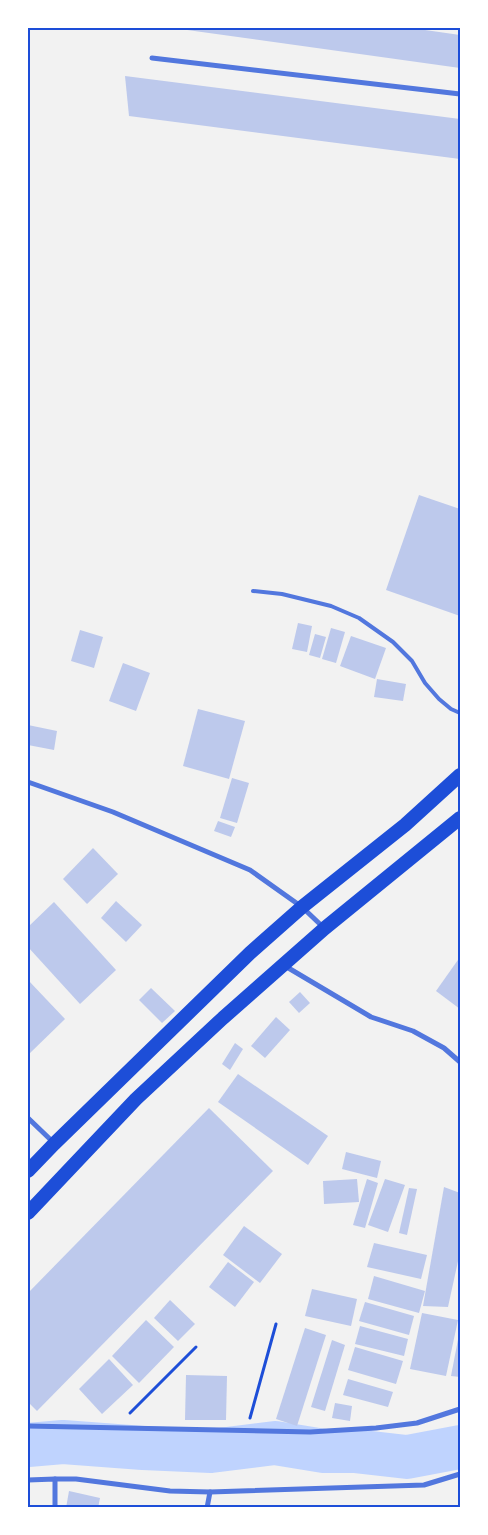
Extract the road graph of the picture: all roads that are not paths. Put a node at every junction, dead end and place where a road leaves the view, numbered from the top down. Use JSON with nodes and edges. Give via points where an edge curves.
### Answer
{"nodes":[{"id":1,"x":152,"y":58,"type":"dead end"},
{"id":2,"x":460,"y":94,"type":"edge"},
{"id":3,"x":253,"y":591,"type":"dead end"},
{"id":4,"x":460,"y":713,"type":"edge"},
{"id":5,"x":460,"y":775,"type":"edge"},
{"id":6,"x":28,"y":782,"type":"edge"},
{"id":7,"x":460,"y":818,"type":"edge"},
{"id":8,"x":302,"y":907,"type":"junction"},
{"id":9,"x":325,"y":928,"type":"junction"},
{"id":10,"x":282,"y":964,"type":"junction"},
{"id":11,"x":460,"y":1062,"type":"edge"},
{"id":12,"x":28,"y":1118,"type":"edge"},
{"id":13,"x":54,"y":1144,"type":"junction"},
{"id":14,"x":28,"y":1172,"type":"edge"},
{"id":15,"x":28,"y":1213,"type":"edge"},
{"id":16,"x":460,"y":1409,"type":"edge"},
{"id":17,"x":28,"y":1426,"type":"edge"},
{"id":18,"x":460,"y":1474,"type":"edge"},
{"id":19,"x":28,"y":1480,"type":"edge"},
{"id":20,"x":55,"y":1480,"type":"junction"},
{"id":21,"x":210,"y":1492,"type":"junction"},
{"id":22,"x":54,"y":1508,"type":"edge"},
{"id":23,"x":207,"y":1508,"type":"edge"}],
"edges":[{"from":1,"to":2,"type":"street"},
{"from":3,"to":4,"type":"lane","via":[[282,594],[331,606],[359,618],[393,642],[412,661],[439,699]]},
{"from":5,"to":8,"type":"highway"},
{"from":6,"to":8,"type":"street","via":[[114,812],[250,870]]},
{"from":7,"to":9,"type":"highway"},
{"from":8,"to":9,"type":"street"},
{"from":8,"to":13,"type":"highway","via":[[250,953]]},
{"from":9,"to":10,"type":"highway"},
{"from":10,"to":11,"type":"street","via":[[371,1017],[413,1031],[444,1048]]},
{"from":10,"to":15,"type":"highway","via":[[136,1099]]},
{"from":12,"to":13,"type":"street"},
{"from":13,"to":14,"type":"highway"},
{"from":16,"to":17,"type":"street","via":[[398,1426],[310,1432]]},
{"from":18,"to":21,"type":"street","via":[[424,1485]]},
{"from":19,"to":20,"type":"street"},
{"from":20,"to":21,"type":"street","via":[[76,1479],[170,1491]]},
{"from":20,"to":22,"type":"street"},
{"from":21,"to":23,"type":"street"}]}
